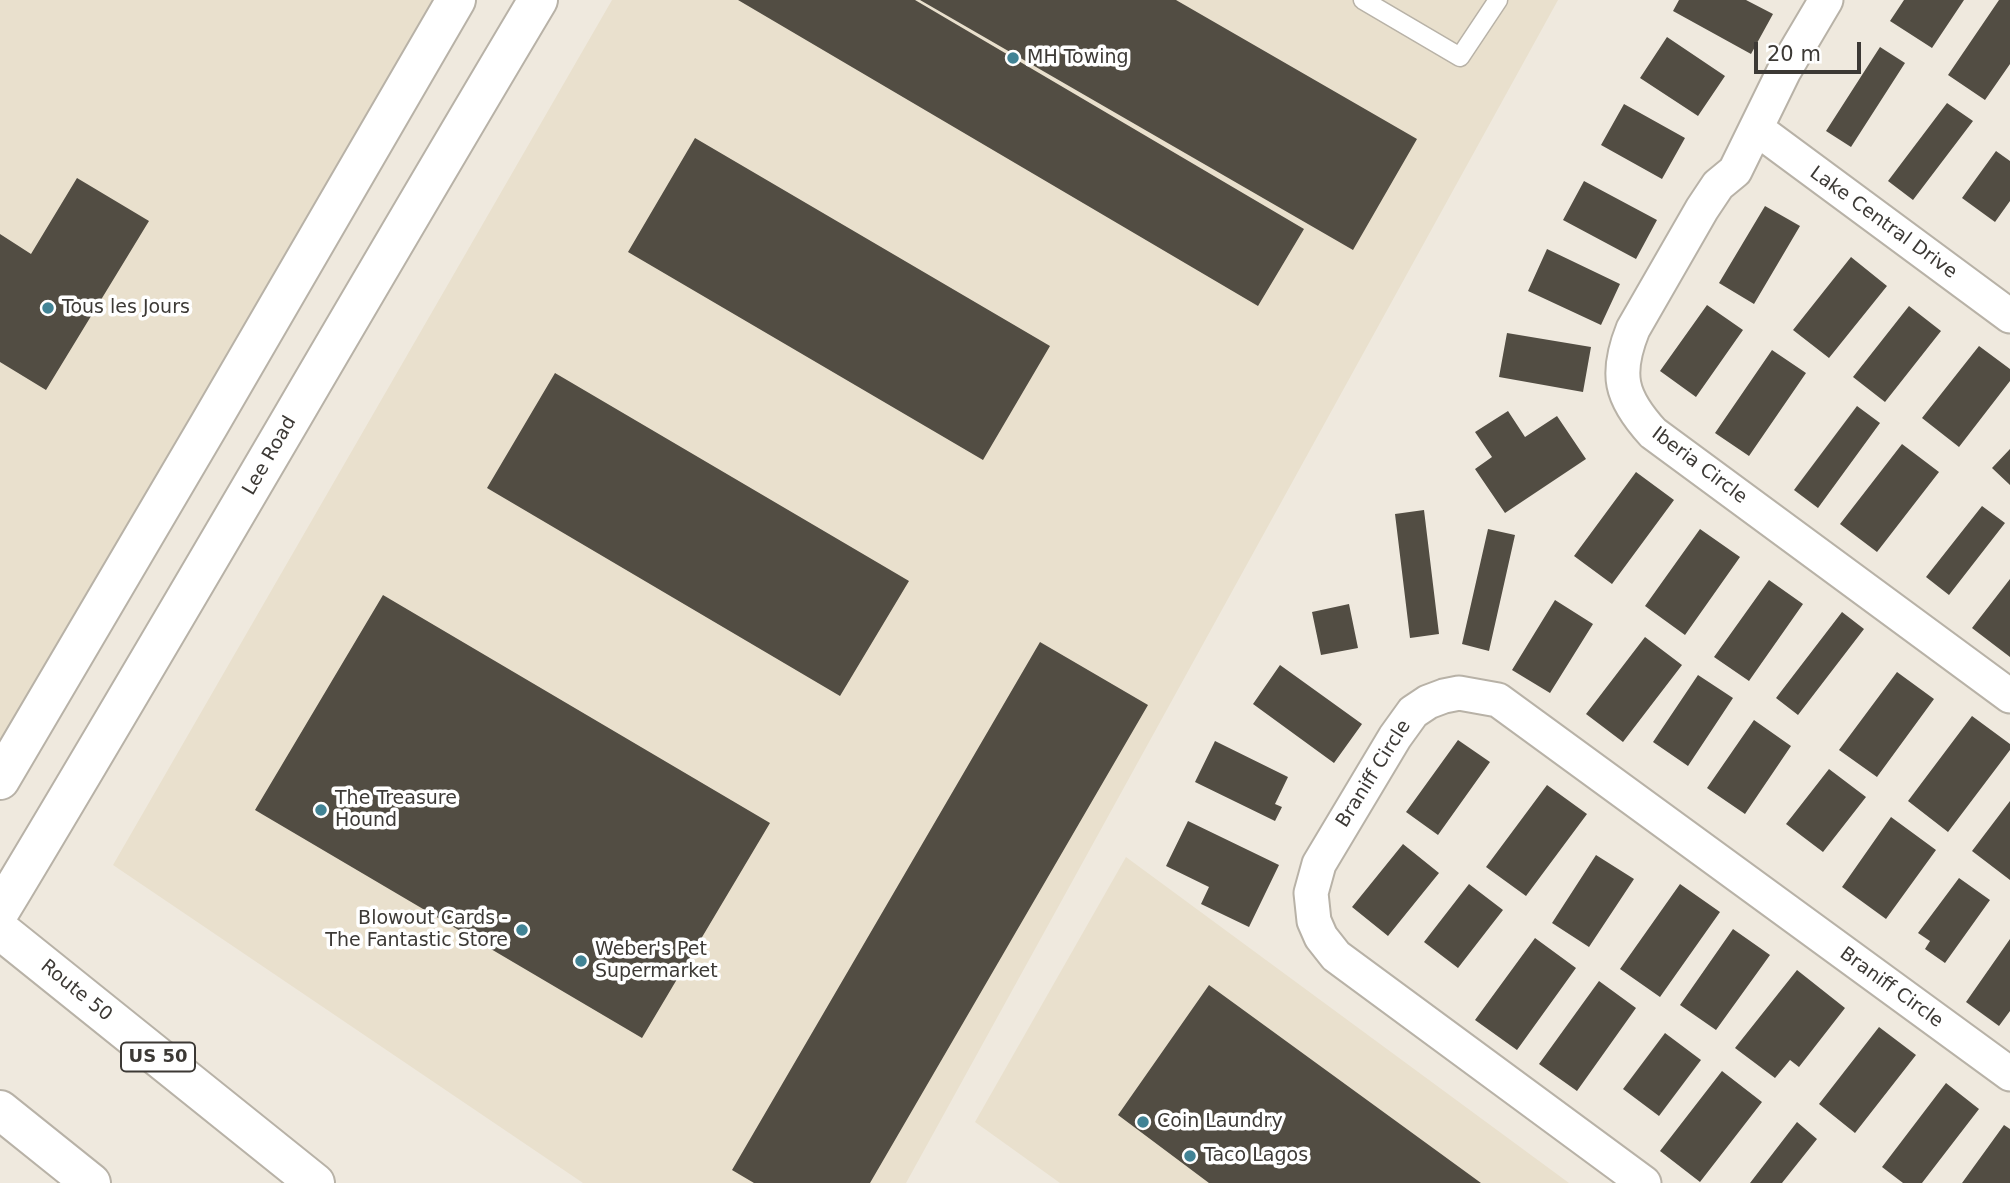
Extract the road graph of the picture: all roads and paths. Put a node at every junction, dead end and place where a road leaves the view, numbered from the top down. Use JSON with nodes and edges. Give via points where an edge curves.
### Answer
{"nodes":[{"id":1,"x":456,"y":0,"type":"edge"},
{"id":2,"x":538,"y":0,"type":"edge"},
{"id":3,"x":1363,"y":0,"type":"edge"},
{"id":4,"x":1497,"y":0,"type":"edge"},
{"id":5,"x":1826,"y":0,"type":"edge"},
{"id":6,"x":1757,"y":130,"type":"junction"},
{"id":7,"x":2010,"y":316,"type":"edge"},
{"id":8,"x":2010,"y":696,"type":"edge"},
{"id":9,"x":0,"y":780,"type":"edge"},
{"id":10,"x":0,"y":911,"type":"edge"},
{"id":11,"x":0,"y":930,"type":"edge"},
{"id":12,"x":2010,"y":1074,"type":"edge"},
{"id":13,"x":0,"y":1110,"type":"edge"},
{"id":14,"x":91,"y":1183,"type":"edge"},
{"id":15,"x":315,"y":1183,"type":"edge"},
{"id":16,"x":1644,"y":1183,"type":"edge"}],
"edges":[{"from":1,"to":9,"type":"main road"},
{"from":2,"to":10,"type":"main road","name":"Lee Road"},
{"from":3,"to":4,"type":"lane","via":[[1460,57]]},
{"from":5,"to":6,"type":"street","name":"Iberia Circle","via":[[1784,71]]},
{"from":6,"to":7,"type":"street","name":"Lake Central Drive"},
{"from":6,"to":8,"type":"street","name":"Iberia Circle","via":[[1735,171],[1702,208],[1633,329],[1622,369],[1626,393],[1653,433]]},
{"from":11,"to":15,"type":"main road","name":"Route 50","number":"US 50"},
{"from":12,"to":16,"type":"street","name":"Braniff Circle","via":[[1498,700],[1460,693],[1428,702],[1413,712],[1395,737],[1320,864],[1311,893],[1321,937],[1336,957]]},
{"from":13,"to":14,"type":"main road"}]}
